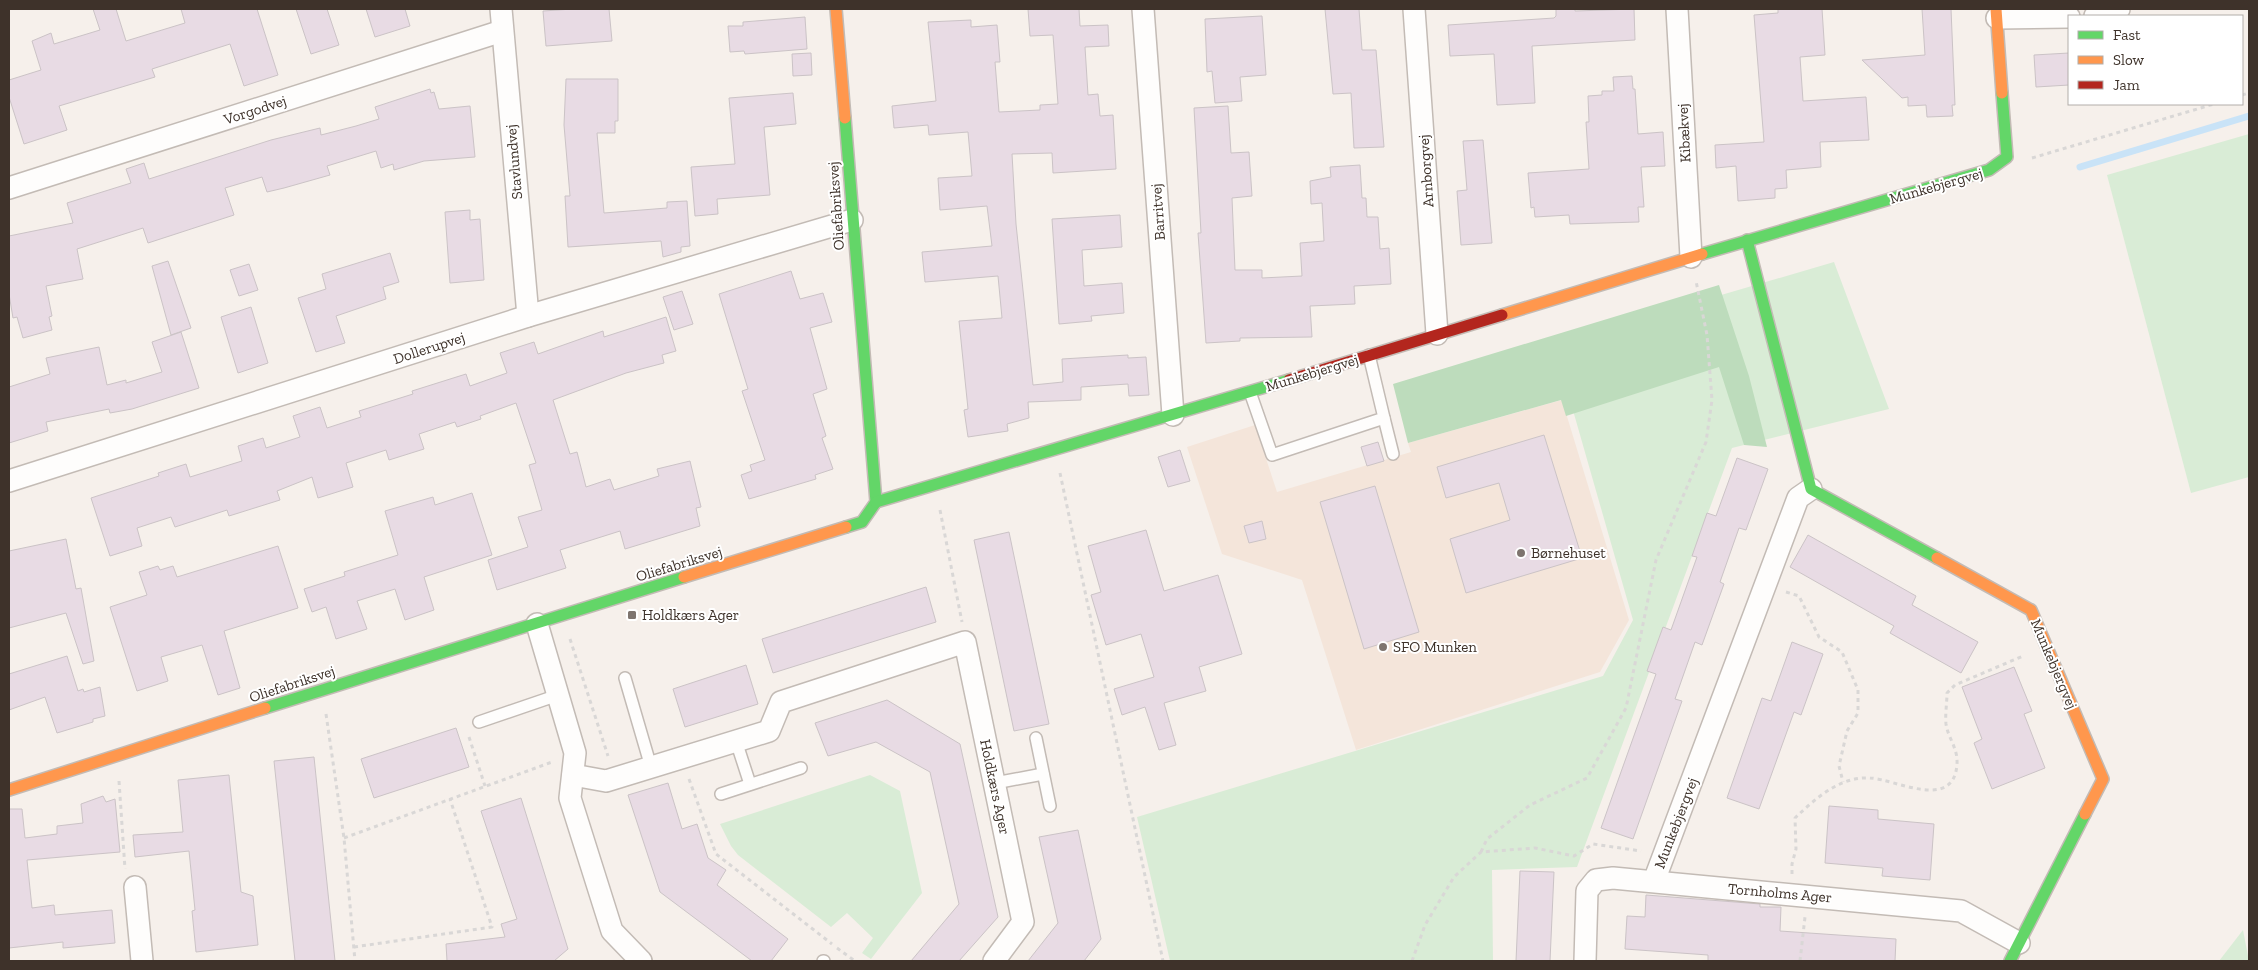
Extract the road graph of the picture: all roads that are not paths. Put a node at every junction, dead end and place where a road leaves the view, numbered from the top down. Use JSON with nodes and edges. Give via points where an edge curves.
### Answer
{"nodes":[{"id":1,"x":501,"y":9,"type":"edge"},
{"id":2,"x":836,"y":9,"type":"edge"},
{"id":3,"x":1143,"y":9,"type":"edge"},
{"id":4,"x":1414,"y":9,"type":"edge"},
{"id":5,"x":1677,"y":9,"type":"edge"},
{"id":6,"x":2119,"y":9,"type":"edge"},
{"id":7,"x":1997,"y":13,"type":"edge"},
{"id":8,"x":2098,"y":15,"type":"edge"},
{"id":9,"x":2068,"y":17,"type":"edge"},
{"id":10,"x":502,"y":31,"type":"junction"},
{"id":11,"x":9,"y":188,"type":"edge"},
{"id":12,"x":852,"y":220,"type":"junction"},
{"id":13,"x":1747,"y":240,"type":"junction"},
{"id":14,"x":1691,"y":257,"type":"junction"},
{"id":15,"x":528,"y":316,"type":"junction"},
{"id":16,"x":1437,"y":334,"type":"junction"},
{"id":17,"x":1369,"y":355,"type":"junction"},
{"id":18,"x":1250,"y":392,"type":"junction"},
{"id":19,"x":1173,"y":415,"type":"junction"},
{"id":20,"x":1384,"y":418,"type":"junction"},
{"id":21,"x":1393,"y":454,"type":"dead end"},
{"id":22,"x":9,"y":482,"type":"edge"},
{"id":23,"x":1811,"y":489,"type":"junction"},
{"id":24,"x":876,"y":502,"type":"junction"},
{"id":25,"x":537,"y":624,"type":"junction"},
{"id":26,"x":625,"y":678,"type":"dead end"},
{"id":27,"x":558,"y":695,"type":"junction"},
{"id":28,"x":479,"y":722,"type":"road end"},
{"id":29,"x":1036,"y":738,"type":"dead end"},
{"id":30,"x":736,"y":741,"type":"junction"},
{"id":31,"x":651,"y":767,"type":"junction"},
{"id":32,"x":801,"y":768,"type":"dead end"},
{"id":33,"x":1043,"y":774,"type":"junction"},
{"id":34,"x":572,"y":775,"type":"junction"},
{"id":35,"x":995,"y":783,"type":"junction"},
{"id":36,"x":750,"y":784,"type":"junction"},
{"id":37,"x":9,"y":790,"type":"edge"},
{"id":38,"x":721,"y":794,"type":"dead end"},
{"id":39,"x":1050,"y":806,"type":"dead end"},
{"id":40,"x":1654,"y":882,"type":"junction"},
{"id":41,"x":135,"y":887,"type":"road end"},
{"id":42,"x":2015,"y":952,"type":"edge"},
{"id":43,"x":632,"y":959,"type":"edge"},
{"id":44,"x":142,"y":961,"type":"edge"},
{"id":45,"x":994,"y":961,"type":"edge"},
{"id":46,"x":1585,"y":961,"type":"edge"}],
"edges":[{"from":1,"to":10,"type":"street","name":"Stavlundvej"},
{"from":2,"to":12,"type":"street","name":"Oliefabriksvej"},
{"from":3,"to":19,"type":"street","name":"Barritvej"},
{"from":4,"to":16,"type":"street","name":"Arnborgvej"},
{"from":5,"to":14,"type":"street","name":"Kibækvej"},
{"from":6,"to":8,"type":"street"},
{"from":7,"to":9,"type":"street"},
{"from":7,"to":13,"type":"street","name":"Munkebjergvej","via":[[2007,158],[1989,170]]},
{"from":10,"to":11,"type":"street","name":"Vorgodvej"},
{"from":10,"to":15,"type":"street","name":"Stavlundvej"},
{"from":12,"to":15,"type":"street","name":"Dollerupvej"},
{"from":12,"to":24,"type":"street","name":"Oliefabriksvej"},
{"from":13,"to":14,"type":"street","name":"Munkebjergvej"},
{"from":13,"to":23,"type":"street"},
{"from":14,"to":16,"type":"street","name":"Munkebjergvej"},
{"from":15,"to":22,"type":"street","name":"Dollerupvej"},
{"from":16,"to":17,"type":"street","name":"Munkebjergvej"},
{"from":17,"to":18,"type":"street","name":"Munkebjergvej"},
{"from":17,"to":20,"type":"lane"},
{"from":18,"to":19,"type":"street","name":"Munkebjergvej"},
{"from":18,"to":20,"type":"lane","via":[[1272,455]]},
{"from":19,"to":24,"type":"street","name":"Munkebjergvej"},
{"from":20,"to":21,"type":"lane"},
{"from":23,"to":40,"type":"street","name":"Munkebjergvej","via":[[1798,498]]},
{"from":23,"to":42,"type":"street","name":"Munkebjergvej","via":[[2031,610],[2103,779]]},
{"from":24,"to":25,"type":"street","name":"Oliefabriksvej","via":[[862,522]]},
{"from":25,"to":27,"type":"street"},
{"from":25,"to":37,"type":"street","name":"Oliefabriksvej","via":[[318,690]]},
{"from":26,"to":31,"type":"lane"},
{"from":27,"to":28,"type":"lane"},
{"from":27,"to":34,"type":"street","via":[[575,753]]},
{"from":29,"to":33,"type":"lane"},
{"from":30,"to":31,"type":"street"},
{"from":30,"to":35,"type":"street","name":"Holdkærs Ager","via":[[769,731],[781,702],[965,642]]},
{"from":30,"to":36,"type":"lane"},
{"from":31,"to":34,"type":"street","via":[[606,781]]},
{"from":32,"to":36,"type":"lane"},
{"from":33,"to":35,"type":"lane"},
{"from":33,"to":39,"type":"lane"},
{"from":34,"to":43,"type":"street","via":[[570,798],[612,932]]},
{"from":35,"to":45,"type":"street","name":"Holdkærs Ager","via":[[1023,922]]},
{"from":36,"to":38,"type":"lane"},
{"from":40,"to":42,"type":"street","name":"Tornholms Ager","via":[[1962,911]]},
{"from":40,"to":46,"type":"street","name":"Tornholms Ager","via":[[1613,878],[1596,880],[1587,890]]},
{"from":41,"to":44,"type":"street"}]}
